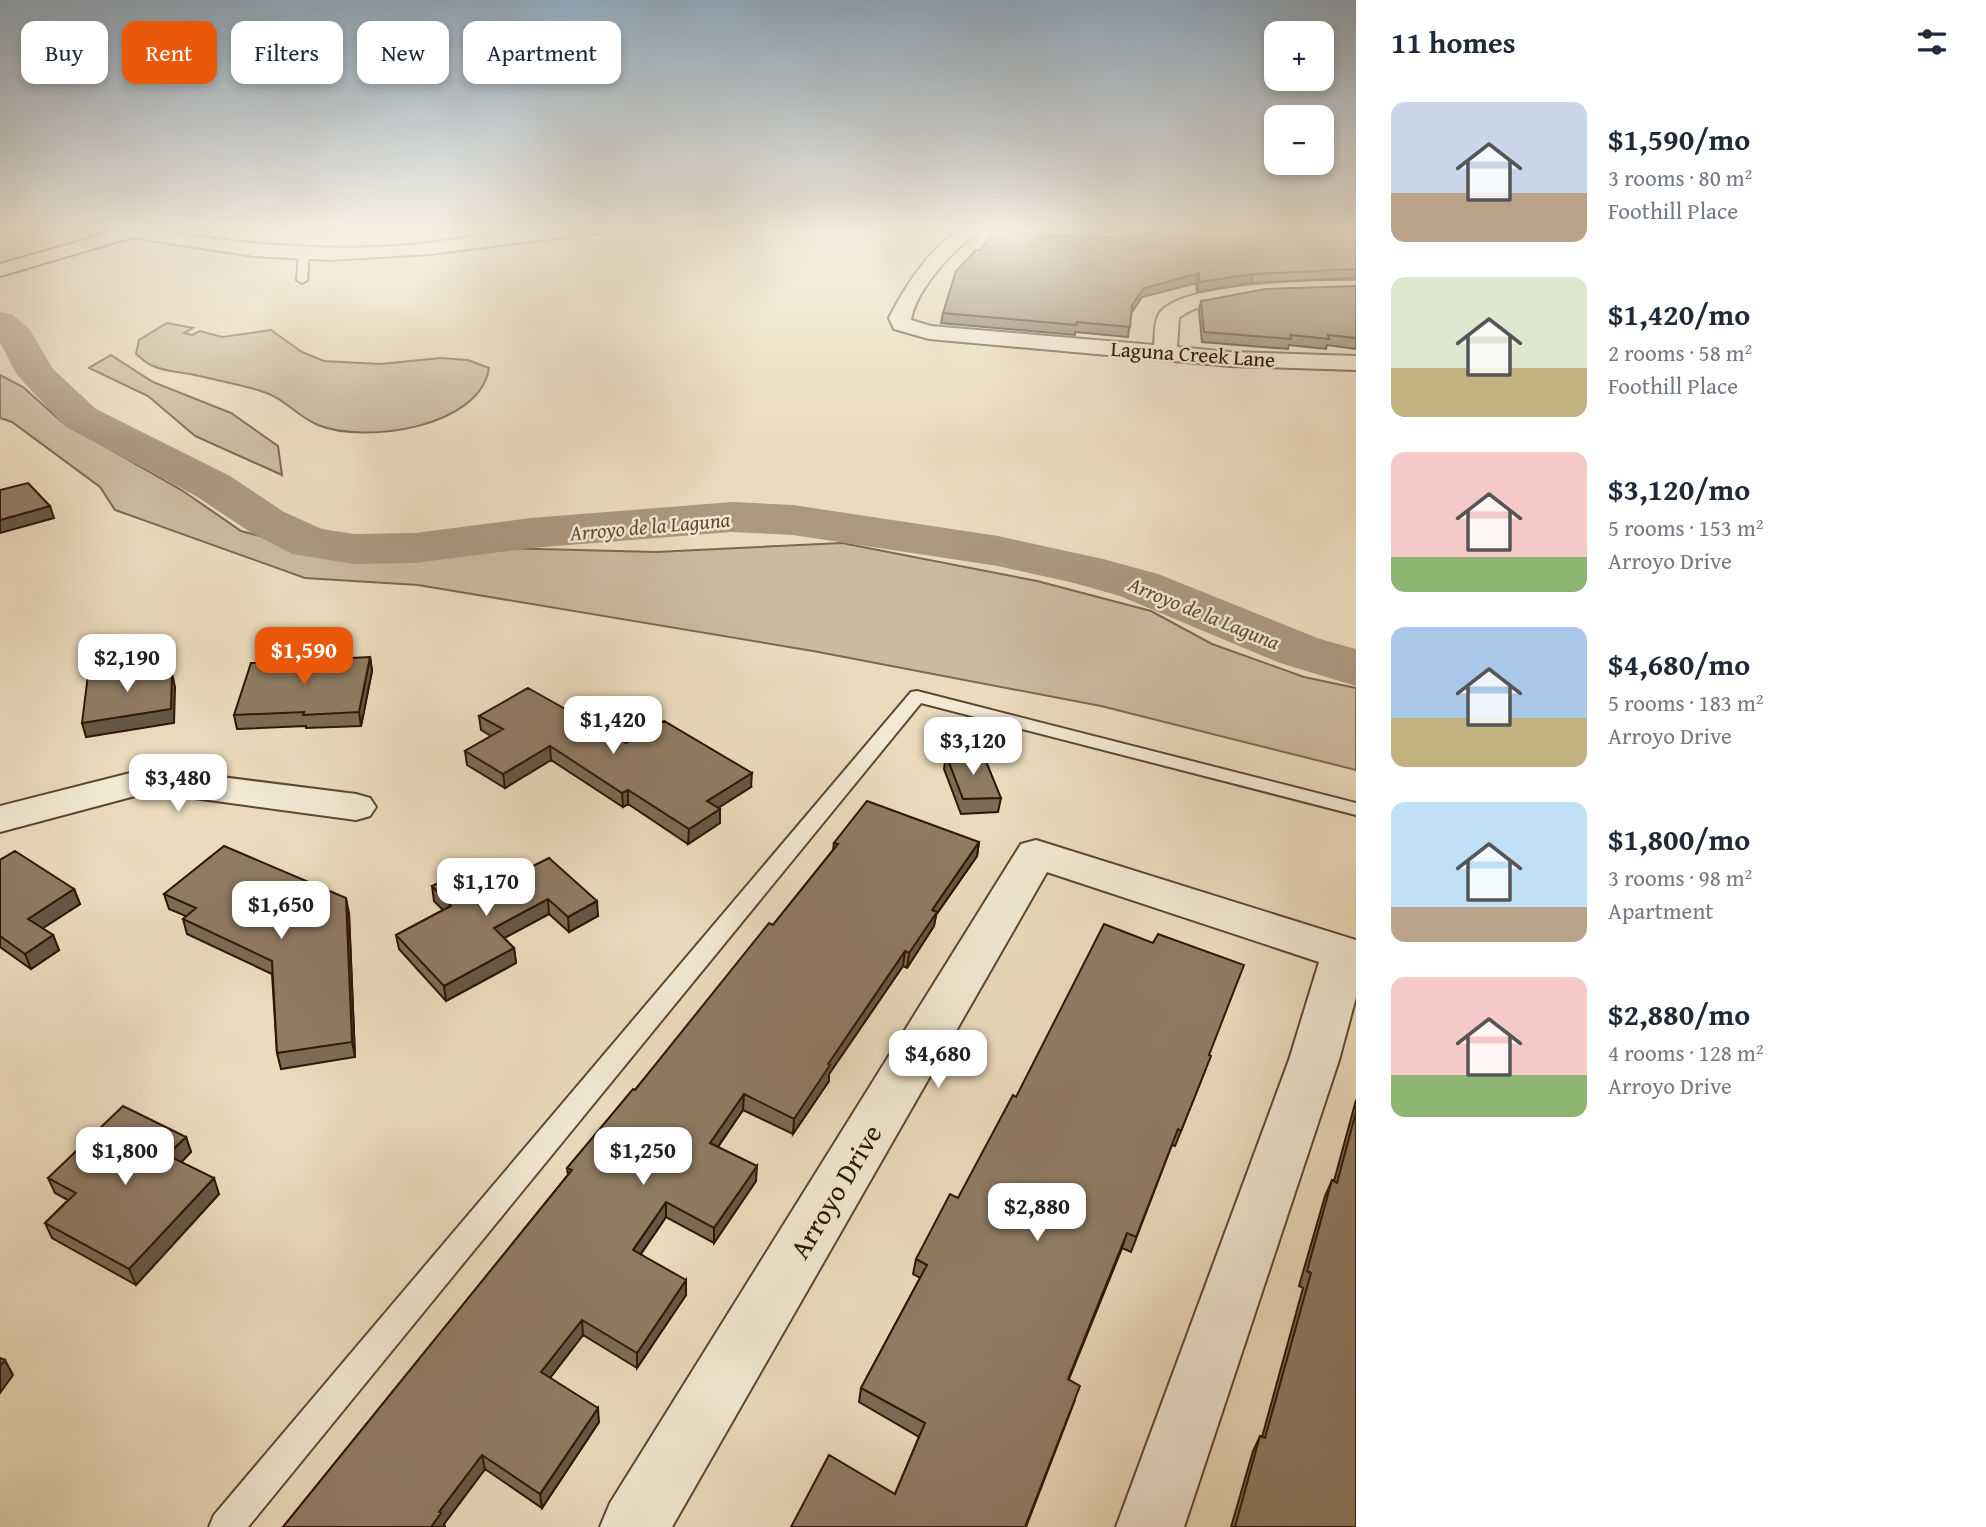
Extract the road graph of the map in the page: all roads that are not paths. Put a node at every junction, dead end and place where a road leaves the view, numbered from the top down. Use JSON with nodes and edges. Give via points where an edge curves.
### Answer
{"nodes":[{"id":1,"x":911,"y":299,"type":"edge"},
{"id":2,"x":1196,"y":299,"type":"edge"},
{"id":3,"x":1165,"y":354,"type":"junction"},
{"id":4,"x":1356,"y":363,"type":"edge"},
{"id":5,"x":356,"y":807,"type":"dead end"},
{"id":6,"x":1356,"y":809,"type":"edge"},
{"id":7,"x":0,"y":819,"type":"edge"},
{"id":8,"x":1351,"y":955,"type":"edge"},
{"id":9,"x":226,"y":1527,"type":"edge"},
{"id":10,"x":634,"y":1527,"type":"edge"},
{"id":11,"x":1150,"y":1527,"type":"edge"}],
"edges":[{"from":1,"to":3,"type":"street","name":"Laguna Creek Lane","via":[[900,318],[902,324],[939,333]]},
{"from":2,"to":3,"type":"street","via":[[1168,316]]},
{"from":3,"to":4,"type":"street","name":"Laguna Creek Lane"},
{"from":5,"to":7,"type":"street","via":[[150,779]]},
{"from":6,"to":9,"type":"lane","via":[[917,696]]},
{"from":8,"to":10,"type":"street","name":"Arroyo Drive","via":[[1036,855]]},
{"from":8,"to":11,"type":"street"}]}
